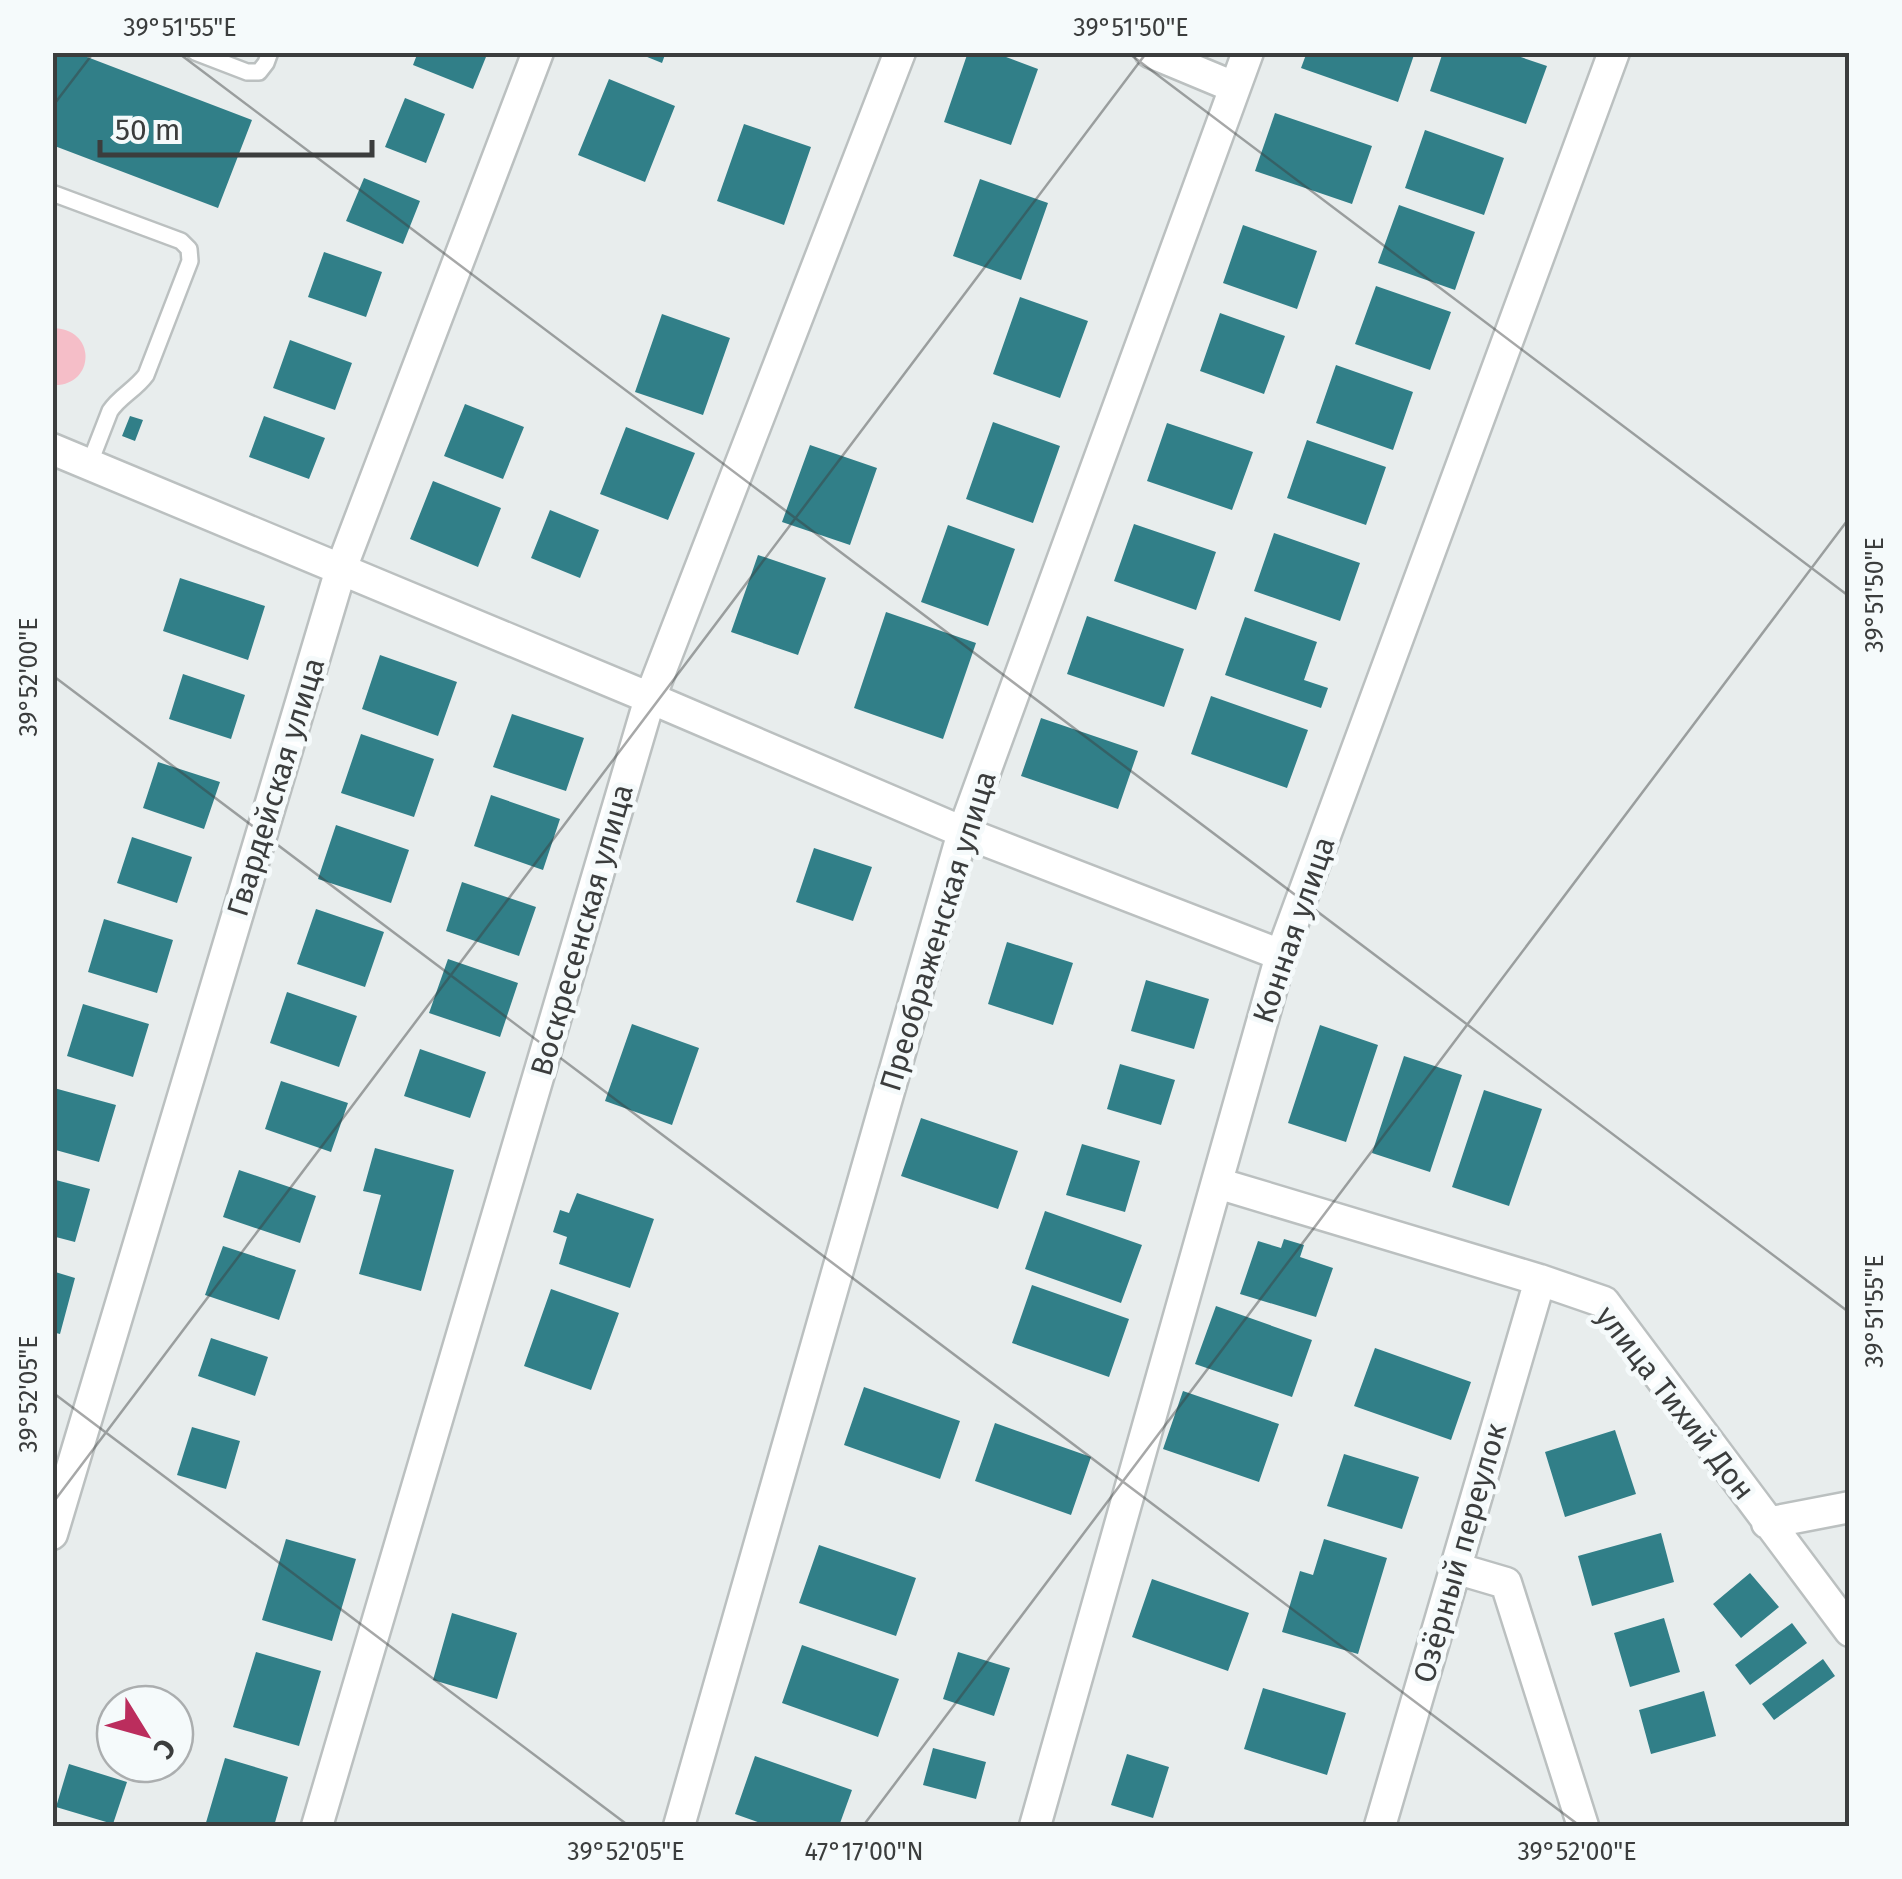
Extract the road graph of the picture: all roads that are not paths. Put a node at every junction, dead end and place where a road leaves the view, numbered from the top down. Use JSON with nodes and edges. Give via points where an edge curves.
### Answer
{"nodes":[{"id":1,"x":195,"y":52,"type":"edge"},
{"id":2,"x":270,"y":52,"type":"edge"},
{"id":3,"x":538,"y":52,"type":"edge"},
{"id":4,"x":900,"y":52,"type":"edge"},
{"id":5,"x":1150,"y":52,"type":"edge"},
{"id":6,"x":1248,"y":52,"type":"edge"},
{"id":7,"x":1614,"y":52,"type":"edge"},
{"id":8,"x":1234,"y":88,"type":"junction"},
{"id":9,"x":52,"y":193,"type":"edge"},
{"id":10,"x":52,"y":449,"type":"edge"},
{"id":11,"x":90,"y":465,"type":"junction"},
{"id":12,"x":341,"y":569,"type":"junction"},
{"id":13,"x":650,"y":698,"type":"junction"},
{"id":14,"x":963,"y":832,"type":"junction"},
{"id":15,"x":1282,"y":956,"type":"junction"},
{"id":16,"x":1217,"y":1184,"type":"junction"},
{"id":17,"x":1540,"y":1280,"type":"junction"},
{"id":18,"x":1850,"y":1507,"type":"edge"},
{"id":19,"x":1767,"y":1523,"type":"junction"},
{"id":20,"x":52,"y":1534,"type":"edge"},
{"id":21,"x":1455,"y":1568,"type":"junction"},
{"id":22,"x":1850,"y":1631,"type":"edge"},
{"id":23,"x":317,"y":1826,"type":"edge"},
{"id":24,"x":679,"y":1826,"type":"edge"},
{"id":25,"x":1035,"y":1826,"type":"edge"},
{"id":26,"x":1380,"y":1826,"type":"edge"},
{"id":27,"x":1583,"y":1826,"type":"edge"}],
"edges":[{"from":1,"to":2,"type":"lane","via":[[259,72]]},
{"from":3,"to":12,"type":"street","name":"Гвардейская улица"},
{"from":4,"to":13,"type":"street","name":"Воскресенская улица"},
{"from":5,"to":8,"type":"street"},
{"from":6,"to":8,"type":"street","name":"Преображенская улица"},
{"from":7,"to":15,"type":"street","name":"Конная улица"},
{"from":8,"to":14,"type":"street","name":"Преображенская улица"},
{"from":9,"to":11,"type":"lane","via":[[189,249],[146,376],[115,402]]},
{"from":10,"to":11,"type":"street"},
{"from":11,"to":12,"type":"street"},
{"from":12,"to":13,"type":"street"},
{"from":12,"to":20,"type":"street","name":"Гвардейская улица"},
{"from":13,"to":14,"type":"street"},
{"from":13,"to":23,"type":"street","name":"Воскресенская улица"},
{"from":14,"to":15,"type":"street"},
{"from":14,"to":24,"type":"street","name":"Преображенская улица"},
{"from":15,"to":16,"type":"street","name":"Конная улица"},
{"from":16,"to":17,"type":"street","name":"улица Тихий Дон"},
{"from":16,"to":25,"type":"street","name":"Конная улица"},
{"from":17,"to":19,"type":"street","name":"улица Тихий Дон","via":[[1604,1302]]},
{"from":17,"to":21,"type":"street","name":"Озёрный переулок"},
{"from":18,"to":19,"type":"street"},
{"from":19,"to":22,"type":"street","name":"улица Тихий Дон"},
{"from":21,"to":26,"type":"street","name":"Озёрный переулок"},
{"from":21,"to":27,"type":"street","via":[[1506,1584]]}]}
